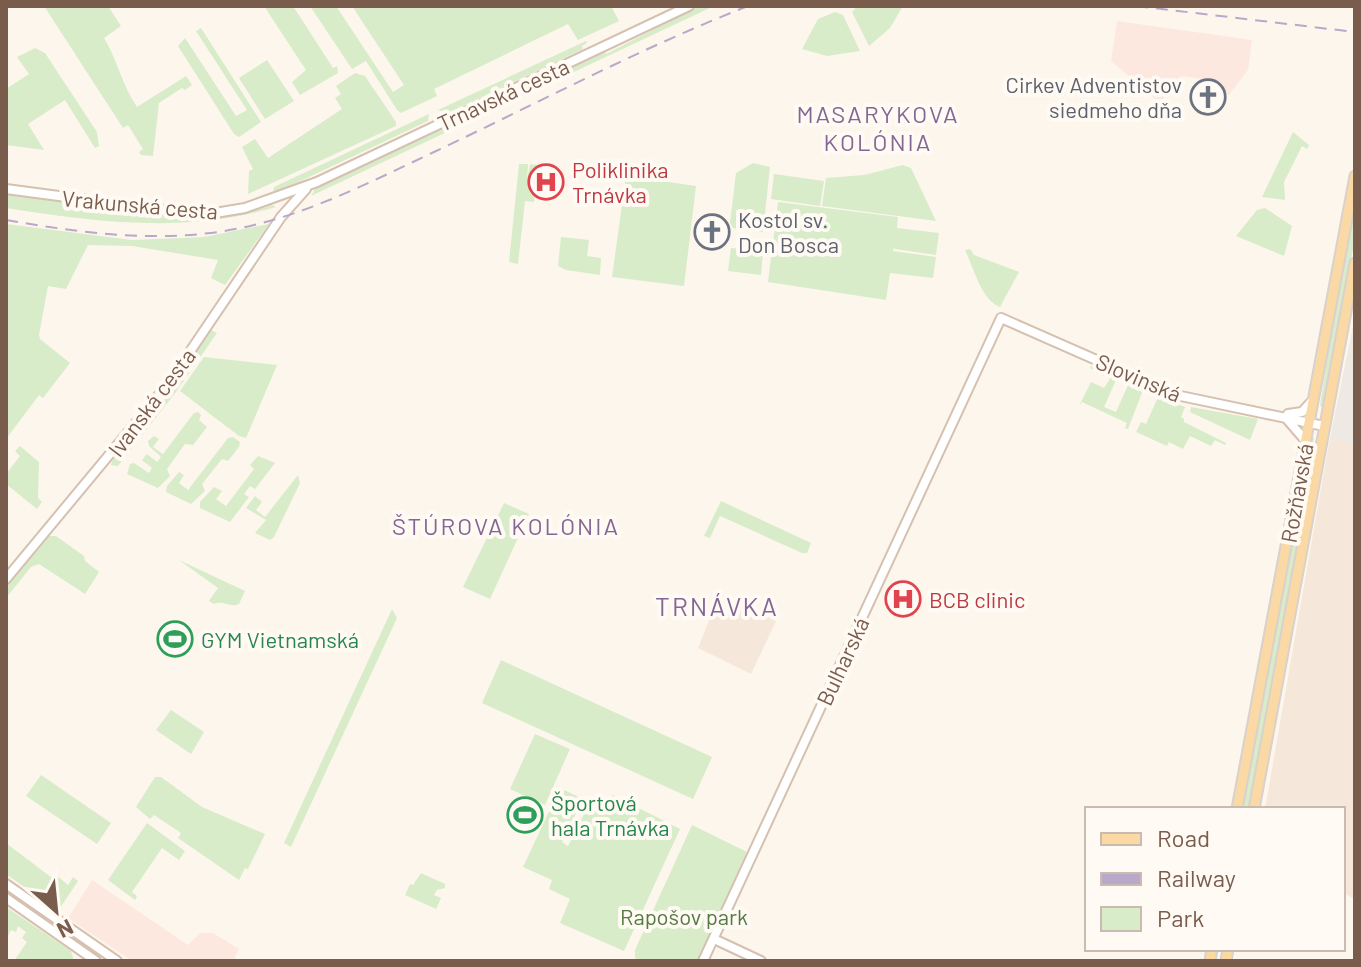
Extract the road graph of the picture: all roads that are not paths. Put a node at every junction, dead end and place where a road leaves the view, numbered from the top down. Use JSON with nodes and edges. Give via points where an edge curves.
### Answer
{"nodes":[{"id":1,"x":689,"y":6,"type":"edge"},
{"id":2,"x":1355,"y":176,"type":"edge"},
{"id":3,"x":317,"y":182,"type":"junction"},
{"id":4,"x":6,"y":189,"type":"edge"},
{"id":5,"x":273,"y":199,"type":"junction"},
{"id":6,"x":284,"y":214,"type":"junction"},
{"id":7,"x":1355,"y":263,"type":"edge"},
{"id":8,"x":1001,"y":318,"type":"joint"},
{"id":9,"x":1313,"y":400,"type":"junction"},
{"id":10,"x":1282,"y":415,"type":"junction"},
{"id":11,"x":1309,"y":421,"type":"junction"},
{"id":12,"x":1324,"y":426,"type":"junction"},
{"id":13,"x":1305,"y":440,"type":"junction"},
{"id":14,"x":6,"y":579,"type":"edge"},
{"id":15,"x":1237,"y":807,"type":"edge"},
{"id":16,"x":1254,"y":807,"type":"edge"},
{"id":17,"x":6,"y":884,"type":"edge"},
{"id":18,"x":6,"y":898,"type":"edge"},
{"id":19,"x":714,"y":939,"type":"junction"},
{"id":20,"x":92,"y":943,"type":"junction"},
{"id":21,"x":86,"y":954,"type":"junction"},
{"id":22,"x":96,"y":961,"type":"edge"},
{"id":23,"x":117,"y":961,"type":"edge"},
{"id":24,"x":703,"y":961,"type":"edge"},
{"id":25,"x":761,"y":961,"type":"edge"}],
"edges":[{"from":1,"to":3,"type":"street","name":"Trnavská cesta"},
{"from":2,"to":9,"type":"main road","name":"Rožňavská"},
{"from":3,"to":5,"type":"street","name":"Vrakunská cesta"},
{"from":3,"to":6,"type":"street","name":"Ivanská cesta"},
{"from":4,"to":5,"type":"street","name":"Vrakunská cesta","via":[[203,213]]},
{"from":5,"to":6,"type":"street","via":[[282,204]]},
{"from":6,"to":14,"type":"street","name":"Ivanská cesta","via":[[168,384]]},
{"from":7,"to":12,"type":"main road","name":"Rožňavská"},
{"from":8,"to":10,"type":"street","name":"Slovinská","via":[[1176,395]]},
{"from":8,"to":19,"type":"street","name":"Bulharská"},
{"from":9,"to":10,"type":"street","via":[[1302,412]]},
{"from":9,"to":11,"type":"main road","name":"Rožňavská"},
{"from":10,"to":11,"type":"street","name":"Slovinská"},
{"from":10,"to":13,"type":"street"},
{"from":11,"to":12,"type":"street","name":"Slovinská"},
{"from":11,"to":13,"type":"main road","name":"Rožňavská"},
{"from":12,"to":16,"type":"main road","name":"Rožňavská"},
{"from":13,"to":15,"type":"main road","name":"Rožňavská"},
{"from":17,"to":20,"type":"street"},
{"from":18,"to":21,"type":"street"},
{"from":19,"to":24,"type":"street","name":"Bulharská"},
{"from":19,"to":25,"type":"street"},
{"from":20,"to":21,"type":"street"},
{"from":20,"to":23,"type":"street"},
{"from":21,"to":22,"type":"street"}]}
